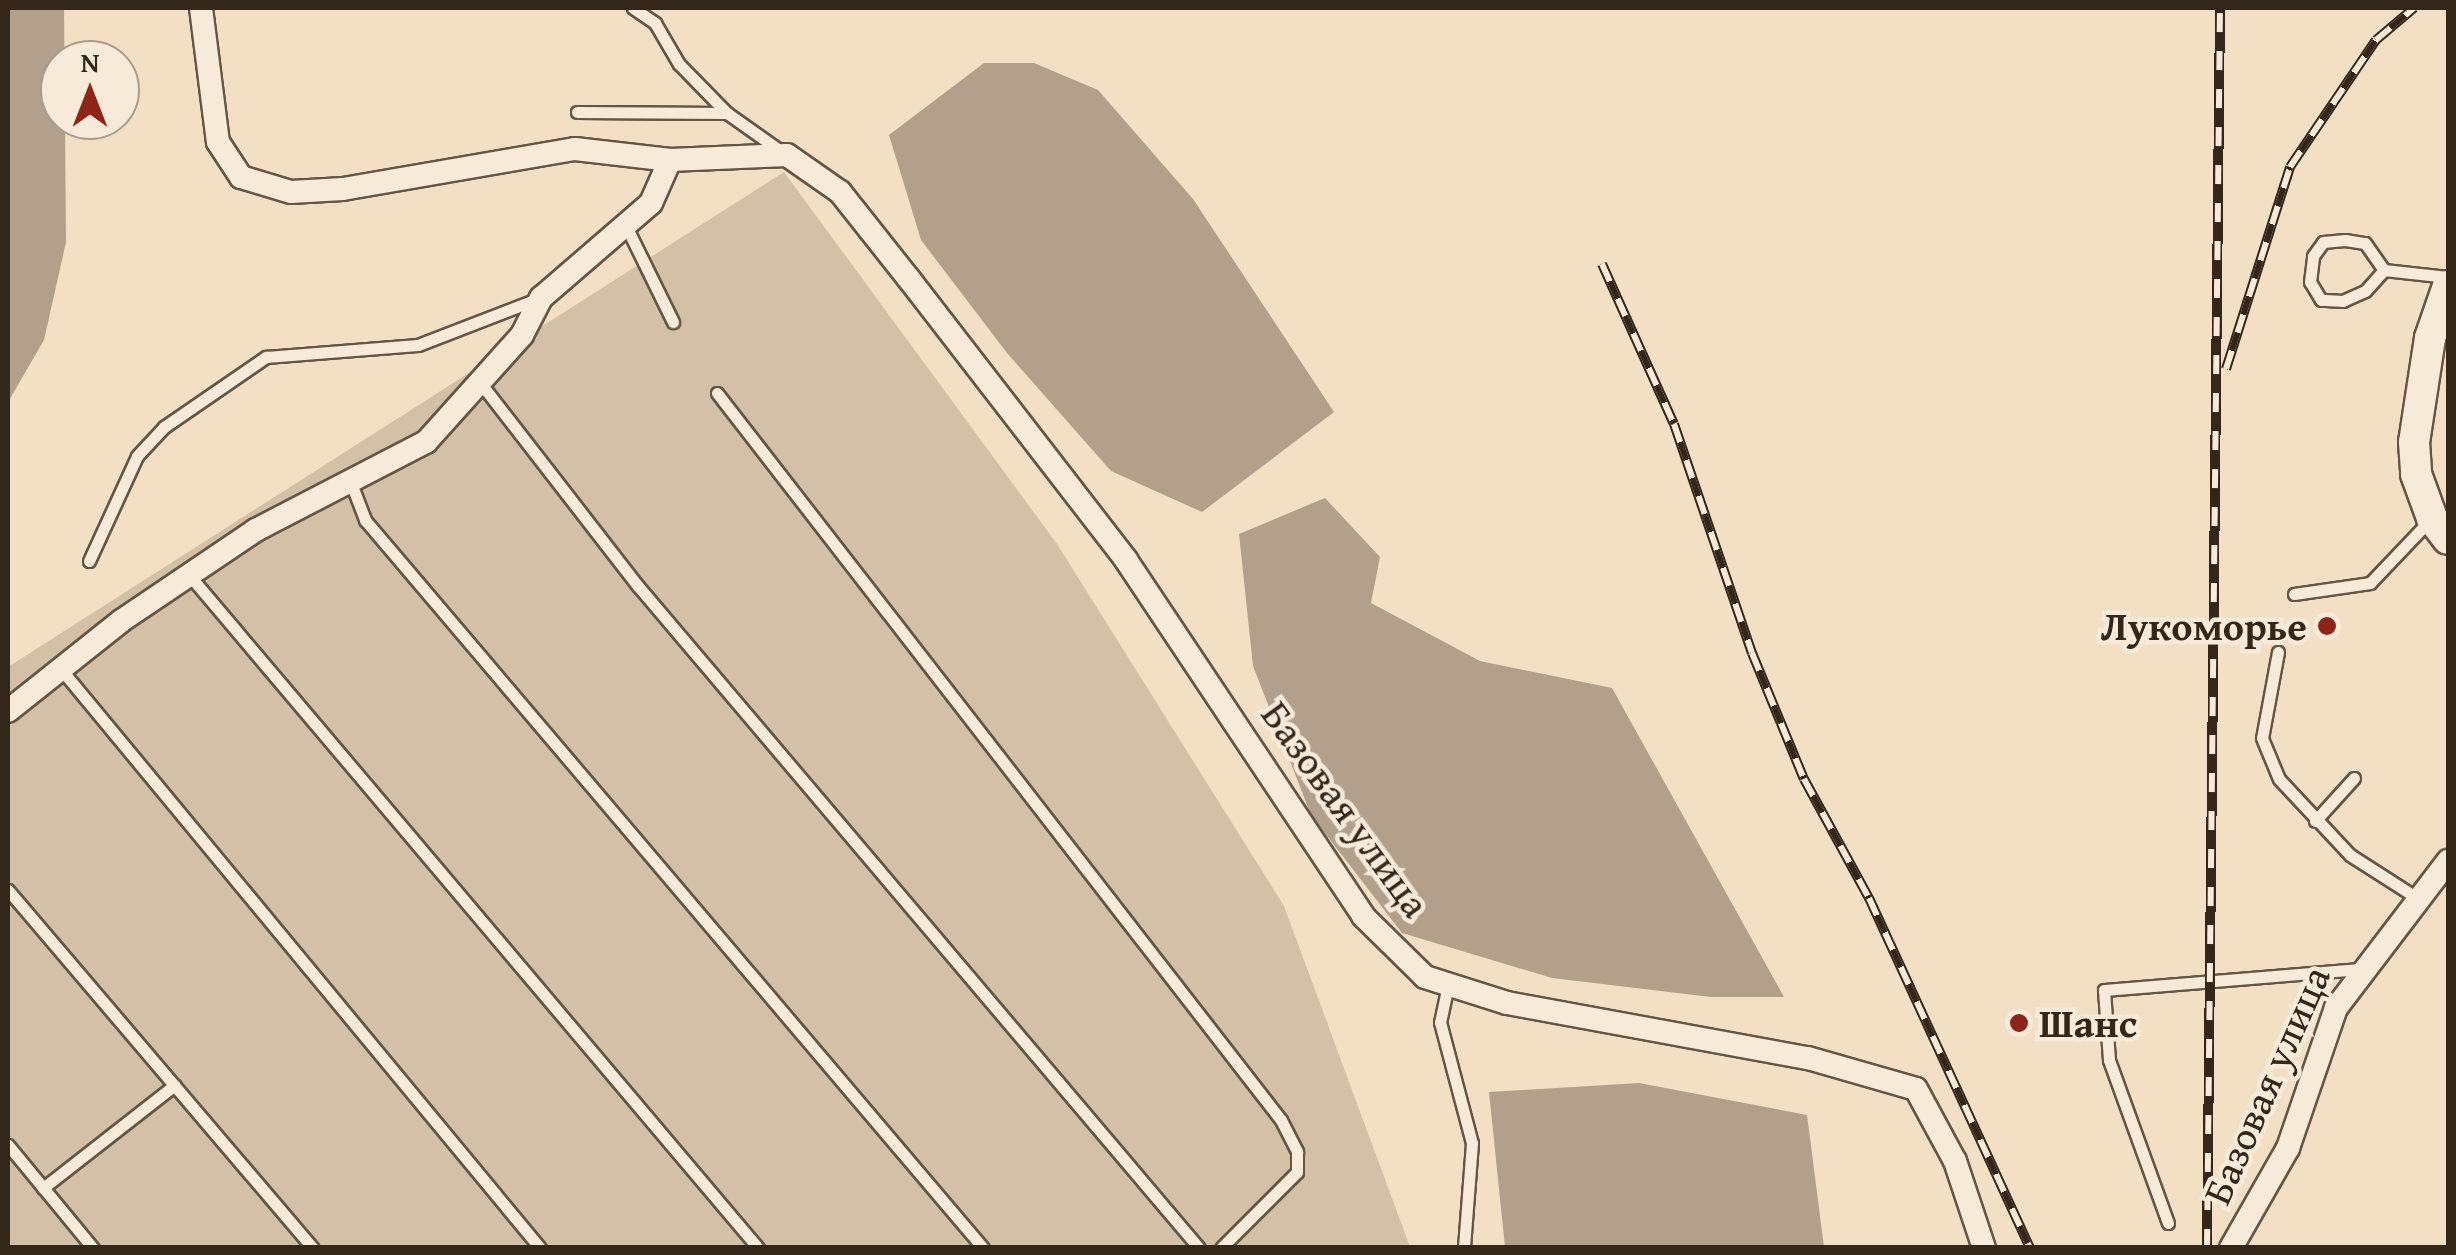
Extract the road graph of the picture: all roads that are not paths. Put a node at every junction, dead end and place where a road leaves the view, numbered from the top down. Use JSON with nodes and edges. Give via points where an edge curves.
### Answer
{"nodes":[{"id":1,"x":201,"y":8,"type":"edge"},
{"id":2,"x":633,"y":8,"type":"edge"},
{"id":3,"x":578,"y":112,"type":"dead end"},
{"id":4,"x":726,"y":114,"type":"junction"},
{"id":5,"x":787,"y":155,"type":"junction"},
{"id":6,"x":670,"y":160,"type":"junction"},
{"id":7,"x":626,"y":226,"type":"junction"},
{"id":8,"x":2384,"y":270,"type":"junction"},
{"id":9,"x":2448,"y":278,"type":"edge"},
{"id":10,"x":2448,"y":286,"type":"edge"},
{"id":11,"x":541,"y":298,"type":"junction"},
{"id":12,"x":673,"y":322,"type":"dead end"},
{"id":13,"x":482,"y":384,"type":"junction"},
{"id":14,"x":717,"y":393,"type":"dead end"},
{"id":15,"x":352,"y":483,"type":"junction"},
{"id":16,"x":2440,"y":529,"type":"edge"},
{"id":17,"x":89,"y":561,"type":"dead end"},
{"id":18,"x":190,"y":576,"type":"junction"},
{"id":19,"x":2294,"y":594,"type":"dead end"},
{"id":20,"x":2278,"y":652,"type":"dead end"},
{"id":21,"x":60,"y":668,"type":"junction"},
{"id":22,"x":8,"y":711,"type":"edge"},
{"id":23,"x":2354,"y":778,"type":"dead end"},
{"id":24,"x":2315,"y":821,"type":"junction"},
{"id":25,"x":2448,"y":861,"type":"edge"},
{"id":26,"x":8,"y":890,"type":"edge"},
{"id":27,"x":2418,"y":898,"type":"junction"},
{"id":28,"x":2360,"y":969,"type":"junction"},
{"id":29,"x":1448,"y":985,"type":"junction"},
{"id":30,"x":175,"y":1085,"type":"junction"},
{"id":31,"x":8,"y":1146,"type":"edge"},
{"id":32,"x":43,"y":1188,"type":"junction"},
{"id":33,"x":2168,"y":1223,"type":"dead end"},
{"id":34,"x":2240,"y":1244,"type":"edge"},
{"id":35,"x":93,"y":1248,"type":"edge"},
{"id":36,"x":313,"y":1248,"type":"edge"},
{"id":37,"x":540,"y":1248,"type":"edge"},
{"id":38,"x":758,"y":1248,"type":"edge"},
{"id":39,"x":983,"y":1248,"type":"edge"},
{"id":40,"x":1199,"y":1248,"type":"edge"},
{"id":41,"x":1221,"y":1248,"type":"edge"},
{"id":42,"x":1464,"y":1248,"type":"edge"},
{"id":43,"x":1984,"y":1248,"type":"edge"}],
"edges":[{"from":1,"to":6,"type":"street","via":[[218,142],[241,177],[291,192],[575,149]]},
{"from":2,"to":4,"type":"lane","via":[[655,23],[679,64]]},
{"from":3,"to":4,"type":"lane"},
{"from":4,"to":5,"type":"lane"},
{"from":5,"to":6,"type":"street"},
{"from":5,"to":29,"type":"street","name":"Базовая улица","via":[[840,192],[1126,560],[1363,916],[1425,978]]},
{"from":6,"to":7,"type":"street","via":[[652,203]]},
{"from":7,"to":11,"type":"street"},
{"from":7,"to":12,"type":"lane"},
{"from":8,"to":8,"type":"lane","via":[[2365,243],[2324,242],[2312,256],[2310,282],[2321,300],[2343,301],[2365,291]]},
{"from":8,"to":9,"type":"lane"},
{"from":10,"to":16,"type":"street","via":[[2430,338],[2415,427],[2416,474]]},
{"from":11,"to":13,"type":"street","via":[[522,335]]},
{"from":11,"to":17,"type":"lane","via":[[418,345],[266,357],[164,427],[137,456]]},
{"from":13,"to":15,"type":"street","via":[[426,442]]},
{"from":13,"to":40,"type":"lane","via":[[638,586]]},
{"from":14,"to":41,"type":"lane","via":[[1281,1120],[1297,1152],[1297,1172]]},
{"from":15,"to":18,"type":"street","via":[[306,501]]},
{"from":15,"to":39,"type":"lane","via":[[365,520]]},
{"from":16,"to":19,"type":"lane","via":[[2370,583]]},
{"from":18,"to":21,"type":"street"},
{"from":18,"to":38,"type":"lane"},
{"from":20,"to":24,"type":"lane","via":[[2262,738],[2279,779]]},
{"from":21,"to":22,"type":"street"},
{"from":21,"to":37,"type":"lane"},
{"from":23,"to":24,"type":"lane"},
{"from":24,"to":27,"type":"lane","via":[[2350,855]]},
{"from":25,"to":27,"type":"street","name":"Базовая улица"},
{"from":26,"to":30,"type":"lane"},
{"from":27,"to":28,"type":"street","name":"Базовая улица"},
{"from":28,"to":33,"type":"lane","via":[[2104,990],[2109,1060]]},
{"from":28,"to":34,"type":"street","name":"Базовая улица","via":[[2336,1008],[2288,1148]]},
{"from":29,"to":42,"type":"lane","via":[[1440,1022],[1472,1143]]},
{"from":29,"to":43,"type":"street","name":"Базовая улица","via":[[1507,1004],[1808,1058],[1916,1088],[1955,1161]]},
{"from":30,"to":32,"type":"lane"},
{"from":30,"to":36,"type":"lane"},
{"from":31,"to":32,"type":"lane"},
{"from":32,"to":35,"type":"lane"}]}
